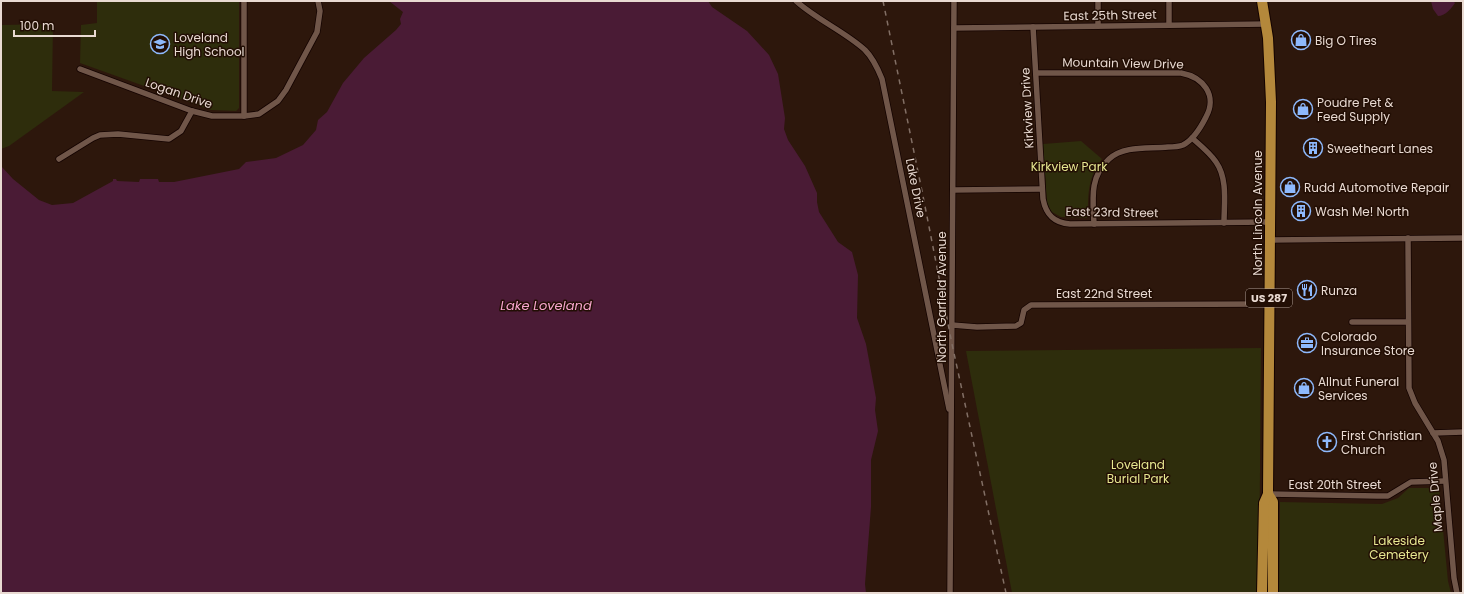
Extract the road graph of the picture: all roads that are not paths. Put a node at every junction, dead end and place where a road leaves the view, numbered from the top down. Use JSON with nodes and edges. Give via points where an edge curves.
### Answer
{"nodes":[{"id":1,"x":244,"y":1,"type":"edge"},
{"id":2,"x":318,"y":1,"type":"edge"},
{"id":3,"x":796,"y":1,"type":"edge"},
{"id":4,"x":954,"y":1,"type":"edge"},
{"id":5,"x":1098,"y":1,"type":"edge"},
{"id":6,"x":1169,"y":1,"type":"edge"},
{"id":7,"x":1262,"y":1,"type":"edge"},
{"id":8,"x":1266,"y":24,"type":"junction"},
{"id":9,"x":1169,"y":25,"type":"junction"},
{"id":10,"x":1098,"y":26,"type":"junction"},
{"id":11,"x":1033,"y":27,"type":"junction"},
{"id":12,"x":954,"y":28,"type":"junction"},
{"id":13,"x":80,"y":69,"type":"dead end"},
{"id":14,"x":1036,"y":73,"type":"junction"},
{"id":15,"x":192,"y":111,"type":"junction"},
{"id":16,"x":244,"y":116,"type":"junction"},
{"id":17,"x":1192,"y":138,"type":"junction"},
{"id":18,"x":59,"y":159,"type":"dead end"},
{"id":19,"x":1042,"y":189,"type":"junction"},
{"id":20,"x":953,"y":190,"type":"junction"},
{"id":21,"x":1270,"y":222,"type":"junction"},
{"id":22,"x":1224,"y":223,"type":"junction"},
{"id":23,"x":1094,"y":224,"type":"junction"},
{"id":24,"x":1408,"y":238,"type":"junction"},
{"id":25,"x":1463,"y":238,"type":"edge"},
{"id":26,"x":1270,"y":240,"type":"junction"},
{"id":27,"x":1269,"y":304,"type":"junction"},
{"id":28,"x":1352,"y":322,"type":"dead end"},
{"id":29,"x":1407,"y":322,"type":"junction"},
{"id":30,"x":952,"y":325,"type":"junction"},
{"id":31,"x":951,"y":417,"type":"junction"},
{"id":32,"x":1463,"y":432,"type":"edge"},
{"id":33,"x":1433,"y":433,"type":"junction"},
{"id":34,"x":1445,"y":481,"type":"junction"},
{"id":35,"x":1268,"y":494,"type":"junction"},
{"id":36,"x":950,"y":593,"type":"edge"},
{"id":37,"x":1262,"y":593,"type":"edge"},
{"id":38,"x":1273,"y":593,"type":"edge"},
{"id":39,"x":1457,"y":593,"type":"edge"}],
"edges":[{"from":1,"to":16,"type":"street"},
{"from":2,"to":16,"type":"street","name":"Logan Drive","via":[[320,11],[317,32],[283,95],[264,111],[254,116]]},
{"from":3,"to":31,"type":"street","name":"Lake Drive","via":[[865,50],[882,79]]},
{"from":4,"to":12,"type":"street","name":"North Garfield Avenue"},
{"from":5,"to":10,"type":"street"},
{"from":6,"to":9,"type":"street"},
{"from":7,"to":8,"type":"highway","name":"North Lincoln Avenue","number":"US 287"},
{"from":8,"to":9,"type":"street","name":"East 25th Street"},
{"from":8,"to":21,"type":"highway","name":"North Lincoln Avenue","number":"US 287","via":[[1271,102]]},
{"from":9,"to":10,"type":"street","name":"East 25th Street"},
{"from":10,"to":11,"type":"street","name":"East 25th Street"},
{"from":11,"to":12,"type":"street","name":"East 25th Street"},
{"from":11,"to":14,"type":"street","name":"Kirkview Drive"},
{"from":12,"to":20,"type":"street","name":"North Garfield Avenue"},
{"from":13,"to":15,"type":"street","name":"Logan Drive"},
{"from":14,"to":17,"type":"street","name":"Mountain View Drive","via":[[1188,74],[1200,80],[1207,89],[1210,99],[1208,114]]},
{"from":14,"to":19,"type":"street","name":"Kirkview Drive"},
{"from":15,"to":16,"type":"street","name":"Logan Drive","via":[[212,116]]},
{"from":15,"to":18,"type":"street","via":[[182,131],[169,139],[118,134],[100,135]]},
{"from":17,"to":22,"type":"street","via":[[1219,167],[1223,178]]},
{"from":17,"to":23,"type":"street","via":[[1180,146],[1129,150],[1108,159],[1094,181]]},
{"from":19,"to":20,"type":"street"},
{"from":19,"to":23,"type":"street","name":"East 23rd Street","via":[[1044,208],[1051,218],[1063,224]]},
{"from":20,"to":30,"type":"street","name":"North Garfield Avenue"},
{"from":21,"to":22,"type":"street","name":"East 23rd Street"},
{"from":21,"to":26,"type":"highway","name":"North Lincoln Avenue","number":"US 287"},
{"from":22,"to":23,"type":"street","name":"East 23rd Street"},
{"from":24,"to":25,"type":"street"},
{"from":24,"to":26,"type":"street"},
{"from":24,"to":29,"type":"street","name":"Maple Drive"},
{"from":26,"to":27,"type":"highway","name":"North Lincoln Avenue","number":"US 287"},
{"from":27,"to":30,"type":"street","name":"East 22nd Street","via":[[1031,305],[1024,310],[1021,323],[1016,326]]},
{"from":27,"to":35,"type":"highway","name":"North Lincoln Avenue","number":"US 287"},
{"from":28,"to":29,"type":"street"},
{"from":29,"to":33,"type":"street","name":"Maple Drive","via":[[1409,388],[1414,403]]},
{"from":30,"to":31,"type":"street","name":"North Garfield Avenue"},
{"from":31,"to":36,"type":"street","name":"North Garfield Avenue"},
{"from":32,"to":33,"type":"street"},
{"from":33,"to":34,"type":"street","name":"Maple Drive","via":[[1444,460]]},
{"from":34,"to":35,"type":"street","name":"East 20th Street","via":[[1411,482],[1388,496]]},
{"from":34,"to":39,"type":"street","name":"Maple Drive"},
{"from":35,"to":37,"type":"highway","number":"US 287","via":[[1264,504]]},
{"from":35,"to":38,"type":"highway","name":"North Lincoln Avenue","number":"US 287","via":[[1273,502]]}]}
